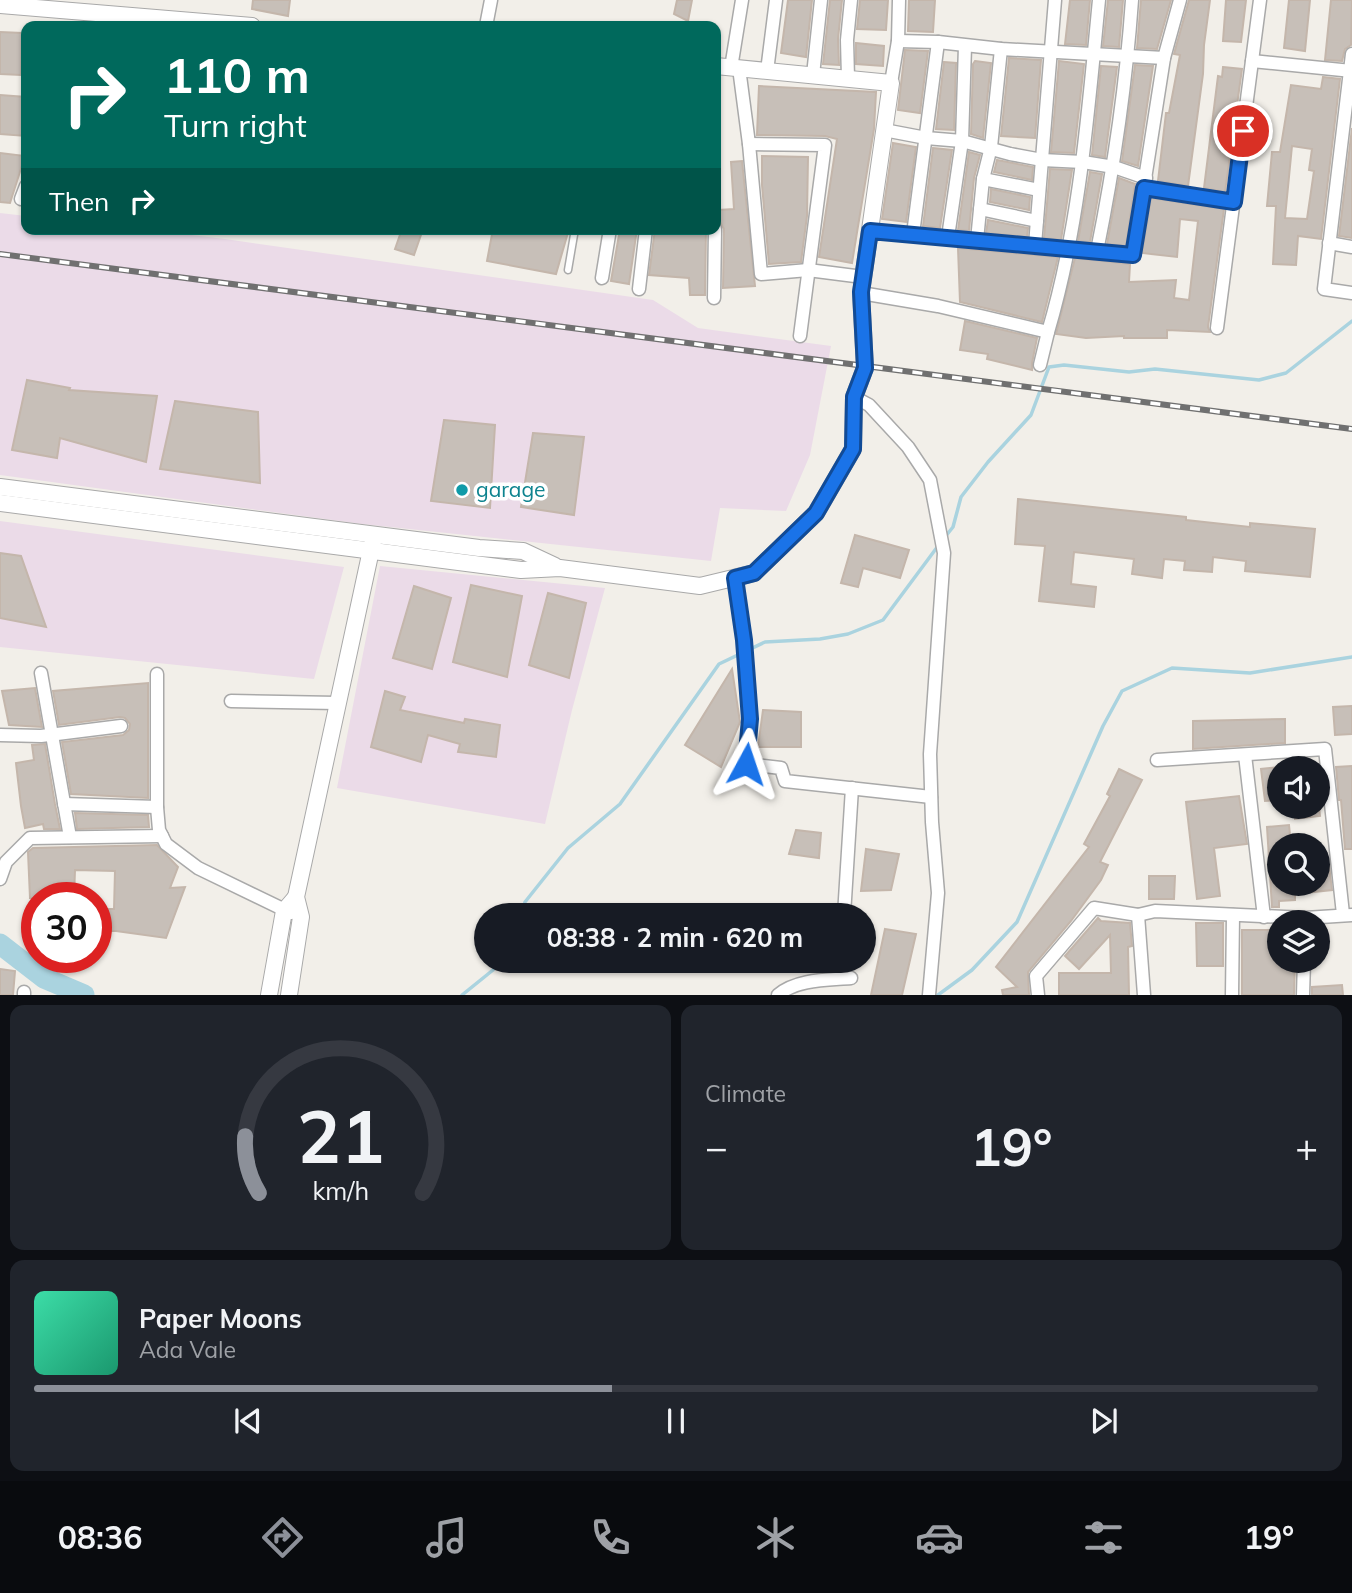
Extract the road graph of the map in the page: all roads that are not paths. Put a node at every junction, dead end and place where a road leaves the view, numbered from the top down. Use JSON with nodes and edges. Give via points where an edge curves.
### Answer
{"nodes":[{"id":1,"x":491,"y":0,"type":"edge"},
{"id":2,"x":776,"y":0,"type":"edge"},
{"id":3,"x":821,"y":0,"type":"edge"},
{"id":4,"x":851,"y":0,"type":"edge"},
{"id":5,"x":899,"y":0,"type":"edge"},
{"id":6,"x":1055,"y":0,"type":"edge"},
{"id":7,"x":1099,"y":0,"type":"edge"},
{"id":8,"x":1132,"y":0,"type":"edge"},
{"id":9,"x":1180,"y":0,"type":"edge"},
{"id":10,"x":1260,"y":0,"type":"edge"},
{"id":11,"x":740,"y":2,"type":"edge"},
{"id":12,"x":0,"y":5,"type":"edge"},
{"id":13,"x":55,"y":5,"type":"edge"},
{"id":14,"x":100,"y":20,"type":"edge"},
{"id":15,"x":126,"y":21,"type":"edge"},
{"id":16,"x":486,"y":21,"type":"edge"},
{"id":17,"x":898,"y":41,"type":"junction"},
{"id":18,"x":938,"y":42,"type":"junction"},
{"id":19,"x":965,"y":46,"type":"junction"},
{"id":20,"x":1002,"y":49,"type":"junction"},
{"id":21,"x":1051,"y":51,"type":"junction"},
{"id":22,"x":1094,"y":53,"type":"junction"},
{"id":23,"x":1352,"y":54,"type":"edge"},
{"id":24,"x":1128,"y":56,"type":"junction"},
{"id":25,"x":1164,"y":58,"type":"junction"},
{"id":26,"x":1252,"y":61,"type":"junction"},
{"id":27,"x":729,"y":67,"type":"edge"},
{"id":28,"x":767,"y":71,"type":"junction"},
{"id":29,"x":1351,"y":71,"type":"edge"},
{"id":30,"x":813,"y":75,"type":"junction"},
{"id":31,"x":848,"y":78,"type":"junction"},
{"id":32,"x":891,"y":83,"type":"junction"},
{"id":33,"x":884,"y":130,"type":"junction"},
{"id":34,"x":926,"y":138,"type":"junction"},
{"id":35,"x":1347,"y":139,"type":"edge"},
{"id":36,"x":961,"y":141,"type":"junction"},
{"id":37,"x":749,"y":144,"type":"junction"},
{"id":38,"x":991,"y":147,"type":"junction"},
{"id":39,"x":1042,"y":160,"type":"junction"},
{"id":40,"x":1083,"y":162,"type":"junction"},
{"id":41,"x":1114,"y":167,"type":"junction"},
{"id":42,"x":983,"y":179,"type":"junction"},
{"id":43,"x":1145,"y":183,"type":"junction"},
{"id":44,"x":1039,"y":190,"type":"junction"},
{"id":45,"x":1234,"y":202,"type":"junction"},
{"id":46,"x":980,"y":209,"type":"junction"},
{"id":47,"x":1037,"y":221,"type":"junction"},
{"id":48,"x":870,"y":231,"type":"junction"},
{"id":49,"x":914,"y":234,"type":"junction"},
{"id":50,"x":574,"y":235,"type":"edge"},
{"id":51,"x":609,"y":235,"type":"edge"},
{"id":52,"x":645,"y":235,"type":"edge"},
{"id":53,"x":715,"y":235,"type":"edge"},
{"id":54,"x":948,"y":237,"type":"junction"},
{"id":55,"x":977,"y":240,"type":"junction"},
{"id":56,"x":1329,"y":243,"type":"junction"},
{"id":57,"x":1035,"y":245,"type":"junction"},
{"id":58,"x":1352,"y":247,"type":"edge"},
{"id":59,"x":1069,"y":248,"type":"junction"},
{"id":60,"x":1097,"y":251,"type":"junction"},
{"id":61,"x":568,"y":270,"type":"dead end"},
{"id":62,"x":808,"y":270,"type":"junction"},
{"id":63,"x":602,"y":278,"type":"dead end"},
{"id":64,"x":862,"y":285,"type":"junction"},
{"id":65,"x":639,"y":289,"type":"dead end"},
{"id":66,"x":1352,"y":293,"type":"edge"},
{"id":67,"x":715,"y":298,"type":"dead end"},
{"id":68,"x":1217,"y":328,"type":"dead end"},
{"id":69,"x":1048,"y":332,"type":"junction"},
{"id":70,"x":800,"y":337,"type":"dead end"},
{"id":71,"x":1040,"y":365,"type":"dead end"},
{"id":72,"x":854,"y":397,"type":"junction"},
{"id":73,"x":0,"y":487,"type":"edge"},
{"id":74,"x":0,"y":503,"type":"edge"},
{"id":75,"x":373,"y":543,"type":"junction"},
{"id":76,"x":735,"y":578,"type":"junction"},
{"id":77,"x":41,"y":673,"type":"dead end"},
{"id":78,"x":158,"y":674,"type":"dead end"},
{"id":79,"x":231,"y":701,"type":"dead end"},
{"id":80,"x":337,"y":703,"type":"junction"},
{"id":81,"x":121,"y":726,"type":"dead end"},
{"id":82,"x":0,"y":735,"type":"edge"},
{"id":83,"x":52,"y":735,"type":"junction"},
{"id":84,"x":1245,"y":755,"type":"junction"},
{"id":85,"x":1157,"y":760,"type":"dead end"},
{"id":86,"x":852,"y":788,"type":"junction"},
{"id":87,"x":931,"y":797,"type":"junction"},
{"id":88,"x":64,"y":804,"type":"junction"},
{"id":89,"x":157,"y":807,"type":"junction"},
{"id":90,"x":162,"y":836,"type":"junction"},
{"id":91,"x":70,"y":837,"type":"junction"},
{"id":92,"x":0,"y":879,"type":"edge"},
{"id":93,"x":296,"y":897,"type":"junction"},
{"id":94,"x":845,"y":903,"type":"edge"},
{"id":95,"x":284,"y":911,"type":"junction"},
{"id":96,"x":1347,"y":914,"type":"edge"},
{"id":97,"x":1138,"y":915,"type":"junction"},
{"id":98,"x":1233,"y":915,"type":"junction"},
{"id":99,"x":301,"y":917,"type":"junction"},
{"id":100,"x":1264,"y":917,"type":"junction"},
{"id":101,"x":1267,"y":917,"type":"edge"},
{"id":102,"x":1304,"y":973,"type":"edge"},
{"id":103,"x":851,"y":978,"type":"dead end"},
{"id":104,"x":929,"y":990,"type":"edge"},
{"id":105,"x":269,"y":995,"type":"edge"},
{"id":106,"x":289,"y":995,"type":"edge"},
{"id":107,"x":778,"y":995,"type":"edge"},
{"id":108,"x":1038,"y":995,"type":"edge"},
{"id":109,"x":1144,"y":995,"type":"edge"},
{"id":110,"x":1232,"y":995,"type":"edge"},
{"id":111,"x":1303,"y":995,"type":"edge"}],
"edges":[{"from":1,"to":16,"type":"street"},
{"from":2,"to":28,"type":"street"},
{"from":3,"to":30,"type":"street"},
{"from":4,"to":31,"type":"street"},
{"from":5,"to":17,"type":"street"},
{"from":6,"to":21,"type":"street"},
{"from":7,"to":22,"type":"street"},
{"from":8,"to":24,"type":"street"},
{"from":9,"to":25,"type":"street"},
{"from":10,"to":26,"type":"street"},
{"from":11,"to":27,"type":"street"},
{"from":12,"to":13,"type":"street"},
{"from":13,"to":14,"type":"street"},
{"from":14,"to":15,"type":"street"},
{"from":17,"to":18,"type":"street"},
{"from":17,"to":32,"type":"street"},
{"from":18,"to":19,"type":"street"},
{"from":18,"to":34,"type":"street"},
{"from":19,"to":20,"type":"street"},
{"from":19,"to":36,"type":"street"},
{"from":20,"to":21,"type":"street"},
{"from":20,"to":38,"type":"street"},
{"from":21,"to":22,"type":"street"},
{"from":21,"to":39,"type":"street"},
{"from":22,"to":24,"type":"street"},
{"from":22,"to":40,"type":"street"},
{"from":23,"to":29,"type":"street"},
{"from":24,"to":25,"type":"street"},
{"from":24,"to":41,"type":"street"},
{"from":25,"to":43,"type":"street"},
{"from":26,"to":29,"type":"street"},
{"from":26,"to":45,"type":"street"},
{"from":27,"to":28,"type":"street"},
{"from":27,"to":37,"type":"street"},
{"from":28,"to":30,"type":"street"},
{"from":29,"to":35,"type":"street"},
{"from":30,"to":31,"type":"street"},
{"from":31,"to":32,"type":"street"},
{"from":32,"to":33,"type":"street"},
{"from":33,"to":34,"type":"street"},
{"from":33,"to":48,"type":"street"},
{"from":34,"to":36,"type":"street"},
{"from":34,"to":49,"type":"street"},
{"from":35,"to":56,"type":"street"},
{"from":36,"to":38,"type":"street"},
{"from":36,"to":54,"type":"street"},
{"from":37,"to":62,"type":"street","via":[[761,275]]},
{"from":37,"to":62,"type":"street","via":[[825,145]]},
{"from":38,"to":39,"type":"street"},
{"from":38,"to":42,"type":"street"},
{"from":39,"to":40,"type":"street"},
{"from":39,"to":44,"type":"street"},
{"from":40,"to":41,"type":"street"},
{"from":40,"to":59,"type":"street"},
{"from":41,"to":43,"type":"street"},
{"from":41,"to":60,"type":"street"},
{"from":42,"to":44,"type":"street"},
{"from":42,"to":46,"type":"street"},
{"from":43,"to":45,"type":"street"},
{"from":43,"to":60,"type":"street","via":[[1133,255]]},
{"from":44,"to":47,"type":"street"},
{"from":45,"to":68,"type":"street"},
{"from":46,"to":47,"type":"street"},
{"from":46,"to":55,"type":"street"},
{"from":47,"to":57,"type":"street"},
{"from":48,"to":49,"type":"street"},
{"from":48,"to":64,"type":"street"},
{"from":49,"to":54,"type":"street"},
{"from":50,"to":61,"type":"lane"},
{"from":51,"to":63,"type":"street"},
{"from":52,"to":65,"type":"street"},
{"from":53,"to":67,"type":"street"},
{"from":54,"to":55,"type":"street"},
{"from":55,"to":57,"type":"street"},
{"from":56,"to":58,"type":"street"},
{"from":56,"to":66,"type":"street","via":[[1324,289]]},
{"from":57,"to":59,"type":"street"},
{"from":59,"to":60,"type":"street"},
{"from":59,"to":69,"type":"street"},
{"from":62,"to":64,"type":"street"},
{"from":62,"to":70,"type":"street"},
{"from":64,"to":69,"type":"street"},
{"from":64,"to":72,"type":"street","via":[[865,368]]},
{"from":69,"to":71,"type":"street"},
{"from":72,"to":76,"type":"street","via":[[853,449],[816,513],[754,573]]},
{"from":72,"to":87,"type":"street","via":[[869,405],[908,447],[930,480],[944,553]]},
{"from":73,"to":75,"type":"street"},
{"from":74,"to":75,"type":"street"},
{"from":75,"to":76,"type":"street","via":[[521,570],[560,568],[700,586]]},
{"from":75,"to":80,"type":"street"},
{"from":76,"to":86,"type":"street","via":[[750,719],[746,764],[781,768],[785,781]]},
{"from":77,"to":83,"type":"street"},
{"from":78,"to":89,"type":"street"},
{"from":79,"to":80,"type":"street"},
{"from":80,"to":93,"type":"street"},
{"from":81,"to":83,"type":"street"},
{"from":82,"to":83,"type":"street"},
{"from":83,"to":88,"type":"street"},
{"from":84,"to":85,"type":"street"},
{"from":84,"to":96,"type":"street","via":[[1325,749]]},
{"from":84,"to":100,"type":"street"},
{"from":86,"to":87,"type":"street"},
{"from":86,"to":94,"type":"street"},
{"from":87,"to":104,"type":"street","via":[[938,893]]},
{"from":88,"to":89,"type":"street"},
{"from":88,"to":91,"type":"street"},
{"from":89,"to":90,"type":"street"},
{"from":90,"to":91,"type":"street"},
{"from":90,"to":95,"type":"street","via":[[198,868]]},
{"from":91,"to":92,"type":"street","via":[[30,838],[6,862]]},
{"from":93,"to":95,"type":"street"},
{"from":93,"to":99,"type":"street"},
{"from":95,"to":99,"type":"street"},
{"from":95,"to":105,"type":"street"},
{"from":97,"to":98,"type":"street","via":[[1155,911]]},
{"from":97,"to":108,"type":"street","via":[[1094,908],[1036,976]]},
{"from":97,"to":109,"type":"street"},
{"from":98,"to":100,"type":"street"},
{"from":98,"to":110,"type":"street"},
{"from":99,"to":106,"type":"street"},
{"from":100,"to":101,"type":"street"},
{"from":102,"to":111,"type":"street"},
{"from":103,"to":107,"type":"street","via":[[787,987]]}]}
